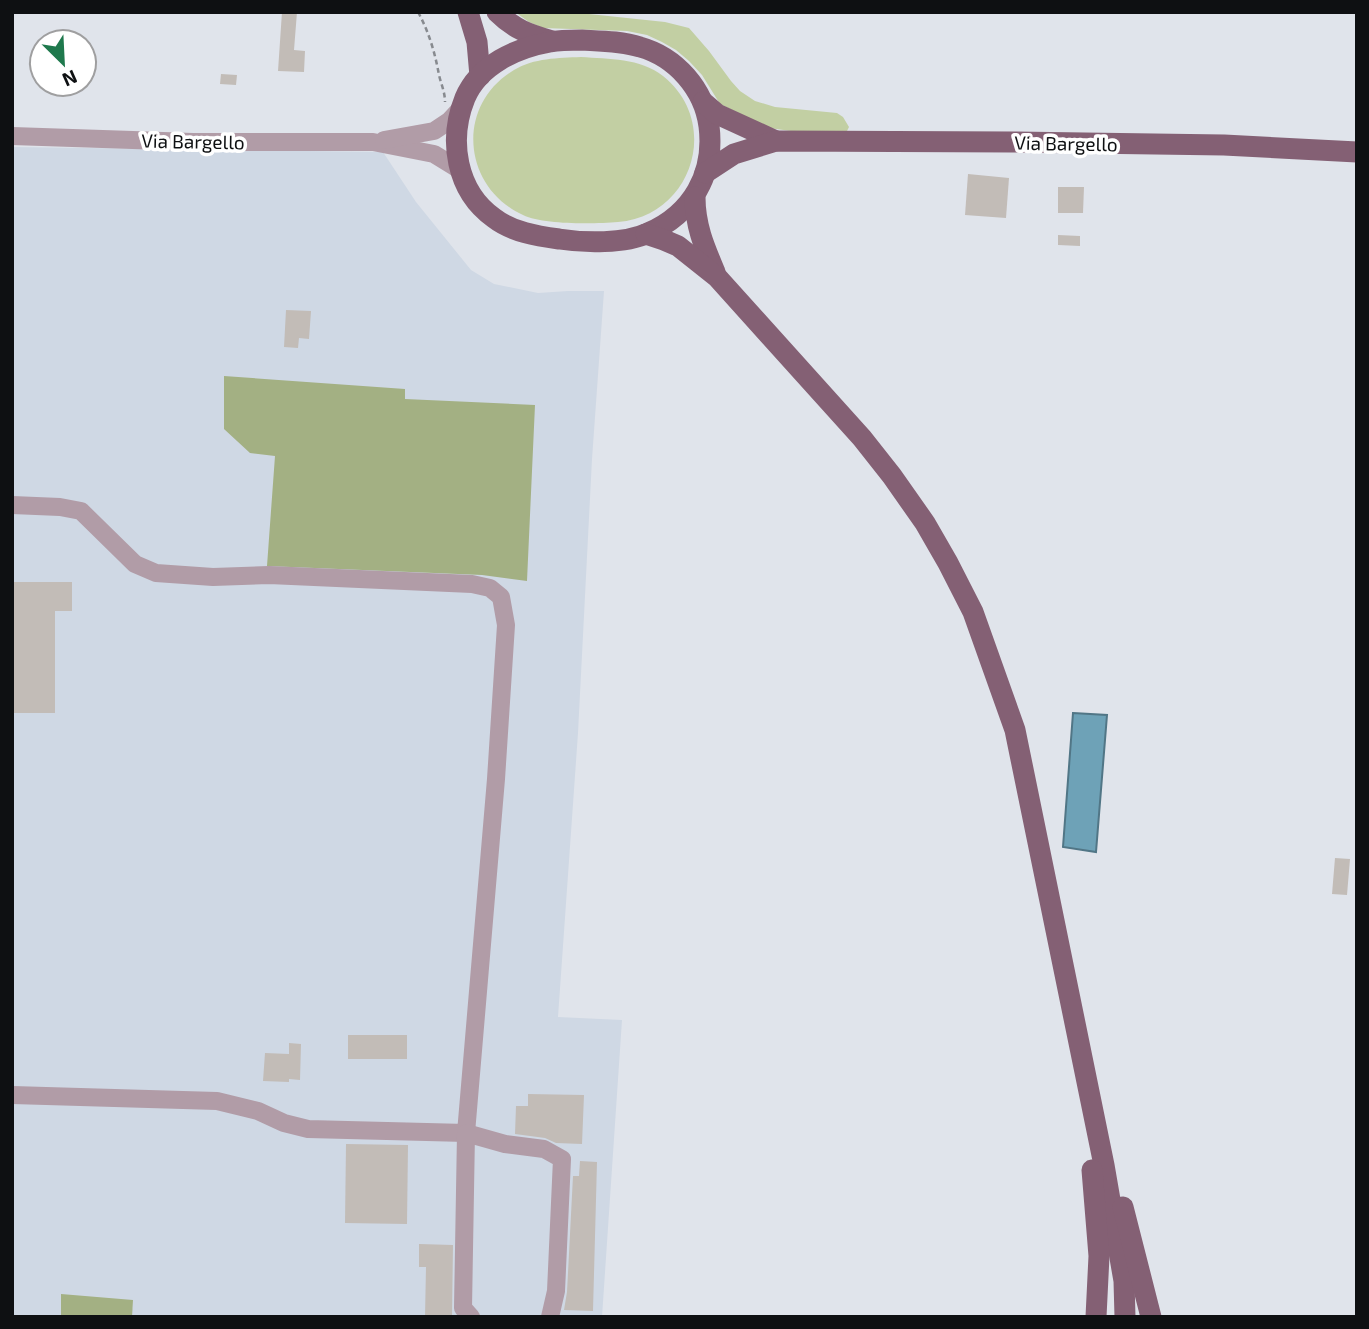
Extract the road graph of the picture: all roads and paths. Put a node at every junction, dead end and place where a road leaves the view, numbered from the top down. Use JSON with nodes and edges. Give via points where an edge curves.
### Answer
{"nodes":[{"id":1,"x":418,"y":12,"type":"edge"},
{"id":2,"x":468,"y":12,"type":"edge"},
{"id":3,"x":497,"y":12,"type":"edge"},
{"id":4,"x":552,"y":41,"type":"junction"},
{"id":5,"x":480,"y":76,"type":"junction"},
{"id":6,"x":703,"y":102,"type":"junction"},
{"id":7,"x":453,"y":107,"type":"junction"},
{"id":8,"x":12,"y":136,"type":"edge"},
{"id":9,"x":776,"y":141,"type":"junction"},
{"id":10,"x":373,"y":142,"type":"junction"},
{"id":11,"x":1357,"y":152,"type":"edge"},
{"id":12,"x":460,"y":170,"type":"junction"},
{"id":13,"x":705,"y":173,"type":"junction"},
{"id":14,"x":695,"y":197,"type":"junction"},
{"id":15,"x":646,"y":234,"type":"junction"},
{"id":16,"x":717,"y":277,"type":"junction"},
{"id":17,"x":12,"y":505,"type":"edge"},
{"id":18,"x":1083,"y":1064,"type":"junction"},
{"id":19,"x":12,"y":1095,"type":"edge"},
{"id":20,"x":466,"y":1133,"type":"junction"},
{"id":21,"x":471,"y":1317,"type":"edge"},
{"id":22,"x":550,"y":1317,"type":"edge"},
{"id":23,"x":1096,"y":1317,"type":"edge"},
{"id":24,"x":1125,"y":1317,"type":"edge"},
{"id":25,"x":1151,"y":1317,"type":"edge"}],
"edges":[{"from":1,"to":7,"type":"path"},
{"from":2,"to":5,"type":"main road"},
{"from":3,"to":4,"type":"main road","via":[[522,32]]},
{"from":4,"to":5,"type":"main road","via":[[518,50]]},
{"from":4,"to":6,"type":"main road","via":[[640,47],[673,63],[693,83]]},
{"from":5,"to":7,"type":"main road"},
{"from":6,"to":9,"type":"main road","name":"Via Bargello","via":[[717,114]]},
{"from":6,"to":13,"type":"main road","via":[[710,146]]},
{"from":7,"to":10,"type":"street","name":"Via Bargello","via":[[449,121],[434,131]]},
{"from":7,"to":12,"type":"main road"},
{"from":8,"to":10,"type":"street","name":"Via Bargello"},
{"from":9,"to":11,"type":"main road","name":"Via Bargello","via":[[1212,145]]},
{"from":9,"to":13,"type":"main road","name":"Via Bargello","via":[[734,154]]},
{"from":10,"to":12,"type":"street","name":"Via Bargello","via":[[434,153]]},
{"from":12,"to":15,"type":"main road","via":[[478,204],[518,231],[574,242]]},
{"from":13,"to":14,"type":"main road"},
{"from":14,"to":15,"type":"main road","via":[[665,225]]},
{"from":14,"to":16,"type":"main road","via":[[699,231]]},
{"from":15,"to":16,"type":"main road","via":[[678,246]]},
{"from":16,"to":18,"type":"main road","via":[[892,477],[931,533],[973,612],[1015,730]]},
{"from":17,"to":20,"type":"street","via":[[81,510],[135,564],[156,573],[472,584],[490,587],[501,597],[506,625],[496,779]]},
{"from":18,"to":23,"type":"main road","via":[[1099,1256]]},
{"from":18,"to":24,"type":"main road","via":[[1124,1281]]},
{"from":18,"to":25,"type":"main road"},
{"from":19,"to":20,"type":"street","via":[[217,1101],[308,1129]]},
{"from":20,"to":21,"type":"street","via":[[463,1308]]},
{"from":20,"to":22,"type":"street","via":[[544,1149],[562,1159],[556,1291]]}]}
